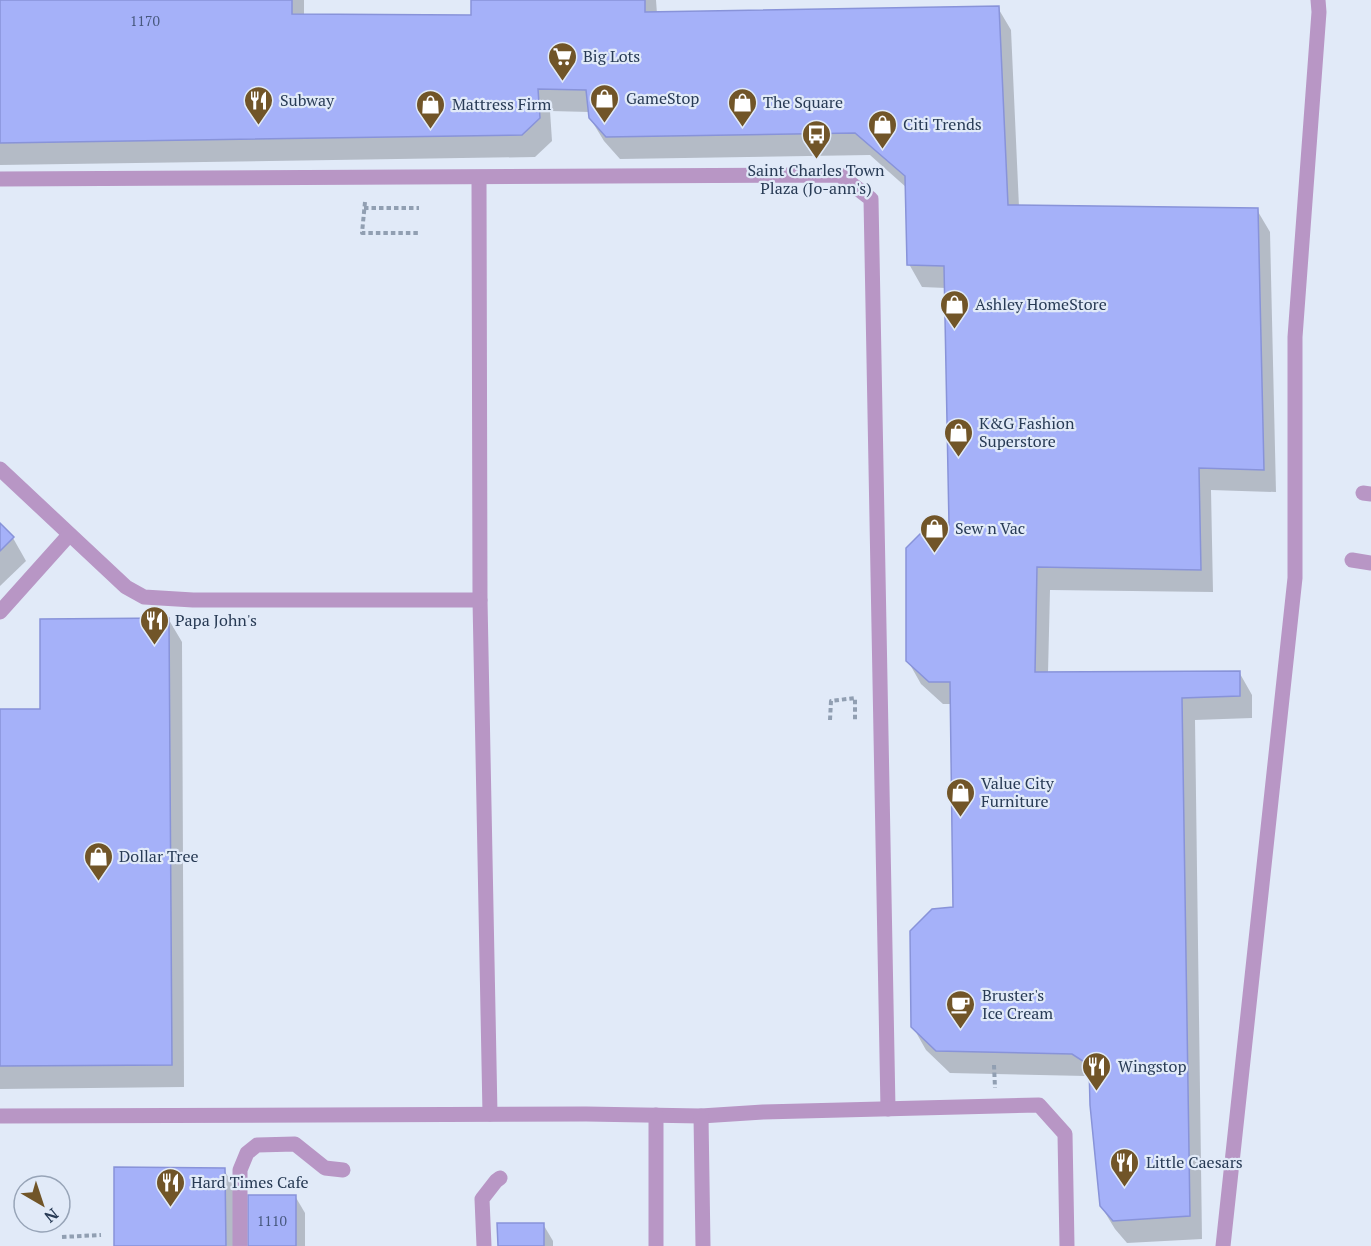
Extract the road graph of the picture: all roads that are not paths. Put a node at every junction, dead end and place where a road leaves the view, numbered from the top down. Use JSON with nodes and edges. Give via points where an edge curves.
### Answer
{"nodes":[{"id":1,"x":1318,"y":0,"type":"edge"},
{"id":2,"x":479,"y":178,"type":"junction"},
{"id":3,"x":0,"y":179,"type":"edge"},
{"id":4,"x":0,"y":469,"type":"edge"},
{"id":5,"x":69,"y":535,"type":"junction"},
{"id":6,"x":1352,"y":560,"type":"dead end"},
{"id":7,"x":1371,"y":563,"type":"edge"},
{"id":8,"x":480,"y":600,"type":"junction"},
{"id":9,"x":0,"y":612,"type":"edge"},
{"id":10,"x":888,"y":1109,"type":"junction"},
{"id":11,"x":490,"y":1114,"type":"junction"},
{"id":12,"x":656,"y":1115,"type":"junction"},
{"id":13,"x":0,"y":1116,"type":"edge"},
{"id":14,"x":701,"y":1116,"type":"junction"},
{"id":15,"x":343,"y":1170,"type":"dead end"},
{"id":16,"x":500,"y":1178,"type":"dead end"},
{"id":17,"x":240,"y":1246,"type":"edge"},
{"id":18,"x":484,"y":1246,"type":"edge"},
{"id":19,"x":656,"y":1246,"type":"edge"},
{"id":20,"x":703,"y":1246,"type":"edge"},
{"id":21,"x":1067,"y":1246,"type":"edge"},
{"id":22,"x":1223,"y":1246,"type":"edge"}],
"edges":[{"from":1,"to":22,"type":"lane","via":[[1295,338],[1295,578]]},
{"from":2,"to":3,"type":"lane"},
{"from":2,"to":8,"type":"lane"},
{"from":2,"to":10,"type":"lane","via":[[840,175],[871,199]]},
{"from":4,"to":5,"type":"lane"},
{"from":5,"to":8,"type":"lane","via":[[126,587],[144,597]]},
{"from":5,"to":9,"type":"lane"},
{"from":6,"to":7,"type":"lane"},
{"from":8,"to":11,"type":"lane"},
{"from":10,"to":14,"type":"lane"},
{"from":10,"to":21,"type":"lane","via":[[1039,1105],[1065,1134]]},
{"from":11,"to":12,"type":"lane"},
{"from":11,"to":13,"type":"lane"},
{"from":12,"to":14,"type":"lane"},
{"from":12,"to":19,"type":"lane"},
{"from":14,"to":20,"type":"lane"},
{"from":15,"to":17,"type":"lane","via":[[325,1168],[295,1144],[257,1145],[247,1153],[240,1170]]},
{"from":16,"to":18,"type":"lane","via":[[482,1198]]}]}
